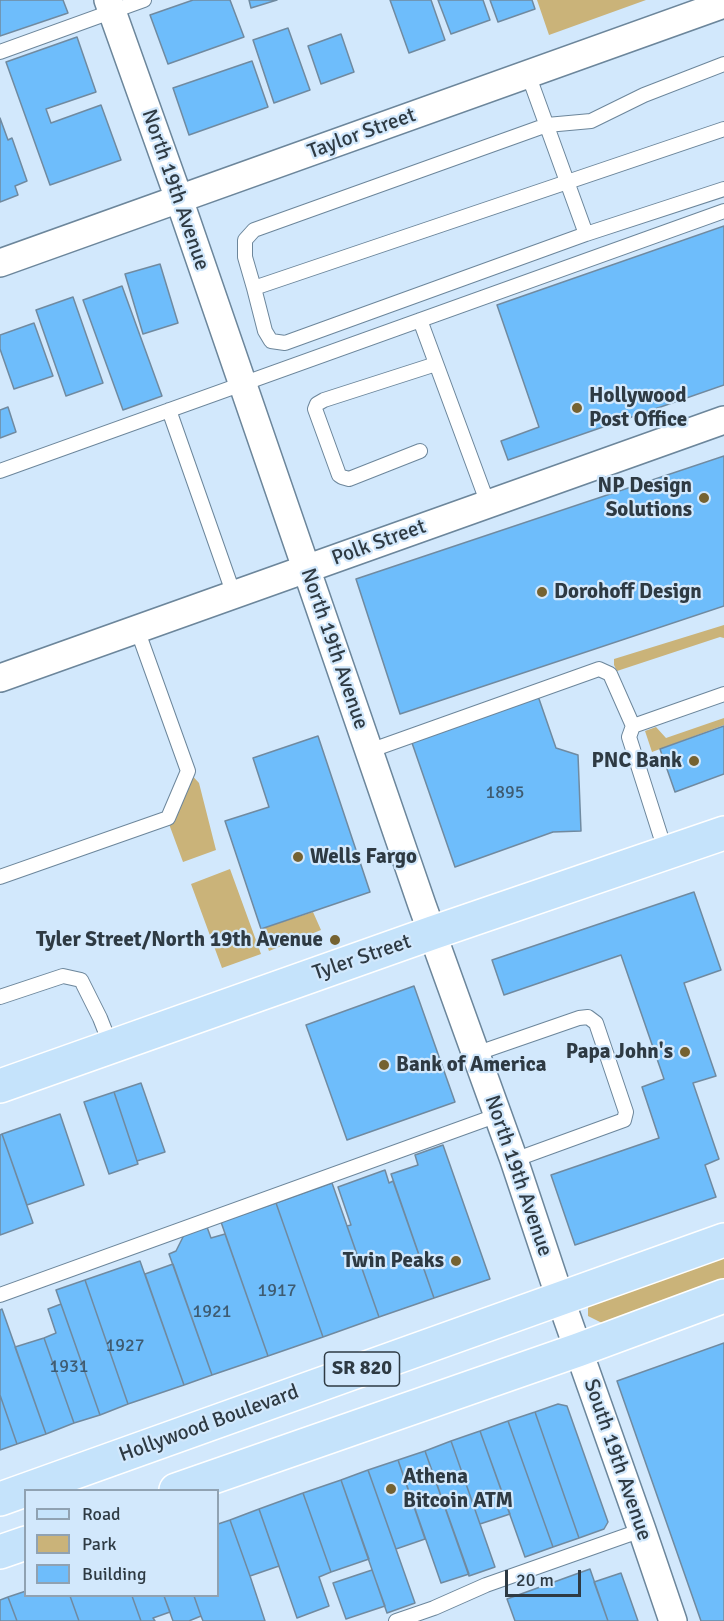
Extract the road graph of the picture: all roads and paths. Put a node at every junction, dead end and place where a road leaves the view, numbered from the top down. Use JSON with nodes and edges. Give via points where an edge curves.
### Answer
{"nodes":[{"id":1,"x":144,"y":0,"type":"edge"},
{"id":2,"x":724,"y":4,"type":"edge"},
{"id":3,"x":110,"y":6,"type":"edge"},
{"id":4,"x":0,"y":52,"type":"edge"},
{"id":5,"x":724,"y":64,"type":"edge"},
{"id":6,"x":528,"y":74,"type":"junction"},
{"id":7,"x":547,"y":125,"type":"junction"},
{"id":8,"x":724,"y":129,"type":"edge"},
{"id":9,"x":568,"y":182,"type":"junction"},
{"id":10,"x":724,"y":189,"type":"edge"},
{"id":11,"x":179,"y":199,"type":"junction"},
{"id":12,"x":724,"y":211,"type":"edge"},
{"id":13,"x":586,"y":234,"type":"junction"},
{"id":14,"x":0,"y":263,"type":"edge"},
{"id":15,"x":255,"y":288,"type":"junction"},
{"id":16,"x":420,"y":320,"type":"junction"},
{"id":17,"x":436,"y":364,"type":"junction"},
{"id":18,"x":242,"y":383,"type":"junction"},
{"id":19,"x":169,"y":410,"type":"junction"},
{"id":20,"x":724,"y":420,"type":"edge"},
{"id":21,"x":420,"y":451,"type":"dead end"},
{"id":22,"x":0,"y":471,"type":"edge"},
{"id":23,"x":488,"y":504,"type":"junction"},
{"id":24,"x":306,"y":569,"type":"junction"},
{"id":25,"x":234,"y":595,"type":"junction"},
{"id":26,"x":137,"y":629,"type":"junction"},
{"id":27,"x":0,"y":678,"type":"edge"},
{"id":28,"x":724,"y":694,"type":"edge"},
{"id":29,"x":633,"y":726,"type":"junction"},
{"id":30,"x":369,"y":751,"type":"junction"},
{"id":31,"x":724,"y":832,"type":"edge"},
{"id":32,"x":666,"y":853,"type":"junction"},
{"id":33,"x":0,"y":877,"type":"edge"},
{"id":34,"x":432,"y":933,"type":"junction"},
{"id":35,"x":0,"y":997,"type":"edge"},
{"id":36,"x":111,"y":1046,"type":"junction"},
{"id":37,"x":475,"y":1054,"type":"junction"},
{"id":38,"x":0,"y":1086,"type":"edge"},
{"id":39,"x":498,"y":1115,"type":"junction"},
{"id":40,"x":514,"y":1160,"type":"junction"},
{"id":41,"x":724,"y":1240,"type":"edge"},
{"id":42,"x":0,"y":1294,"type":"edge"},
{"id":43,"x":724,"y":1296,"type":"edge"},
{"id":44,"x":560,"y":1298,"type":"junction"},
{"id":45,"x":578,"y":1350,"type":"junction"},
{"id":46,"x":28,"y":1489,"type":"edge"},
{"id":47,"x":182,"y":1489,"type":"edge"},
{"id":48,"x":24,"y":1490,"type":"edge"},
{"id":49,"x":0,"y":1499,"type":"edge"},
{"id":50,"x":642,"y":1530,"type":"junction"},
{"id":51,"x":24,"y":1544,"type":"edge"},
{"id":52,"x":0,"y":1552,"type":"edge"},
{"id":53,"x":396,"y":1621,"type":"edge"},
{"id":54,"x":673,"y":1621,"type":"edge"}],
"edges":[{"from":1,"to":3,"type":"lane"},
{"from":2,"to":6,"type":"street","name":"Taylor Street"},
{"from":3,"to":4,"type":"lane"},
{"from":3,"to":11,"type":"street","name":"North 19th Avenue"},
{"from":5,"to":7,"type":"lane","via":[[644,95],[591,121]]},
{"from":6,"to":7,"type":"lane"},
{"from":6,"to":11,"type":"street","name":"Taylor Street"},
{"from":7,"to":9,"type":"lane"},
{"from":7,"to":15,"type":"lane","via":[[254,230],[245,240],[245,256]]},
{"from":8,"to":9,"type":"lane"},
{"from":9,"to":13,"type":"lane"},
{"from":9,"to":15,"type":"lane"},
{"from":10,"to":13,"type":"lane"},
{"from":11,"to":14,"type":"street","name":"Taylor Street"},
{"from":11,"to":18,"type":"street","name":"North 19th Avenue"},
{"from":12,"to":16,"type":"lane"},
{"from":13,"to":15,"type":"lane","via":[[285,343],[272,341],[265,331]]},
{"from":16,"to":17,"type":"lane"},
{"from":16,"to":18,"type":"lane"},
{"from":17,"to":21,"type":"lane","via":[[324,400],[315,410],[342,477],[349,479]]},
{"from":17,"to":23,"type":"lane"},
{"from":18,"to":19,"type":"lane"},
{"from":18,"to":24,"type":"street","name":"North 19th Avenue"},
{"from":19,"to":22,"type":"lane"},
{"from":19,"to":25,"type":"lane"},
{"from":20,"to":23,"type":"street","name":"Polk Street"},
{"from":23,"to":24,"type":"street","name":"Polk Street"},
{"from":24,"to":25,"type":"street","name":"Polk Street"},
{"from":24,"to":30,"type":"street","name":"North 19th Avenue"},
{"from":25,"to":26,"type":"street","name":"Polk Street"},
{"from":26,"to":27,"type":"street","name":"Polk Street"},
{"from":26,"to":33,"type":"lane","via":[[188,771],[168,818]]},
{"from":28,"to":29,"type":"lane"},
{"from":29,"to":30,"type":"lane","via":[[610,674],[599,669]]},
{"from":29,"to":32,"type":"lane","via":[[629,737]]},
{"from":30,"to":34,"type":"street","name":"North 19th Avenue"},
{"from":31,"to":32,"type":"main road","name":"Tyler Street"},
{"from":32,"to":34,"type":"main road","name":"Tyler Street"},
{"from":34,"to":36,"type":"main road","name":"Tyler Street"},
{"from":34,"to":37,"type":"street","name":"North 19th Avenue"},
{"from":35,"to":36,"type":"lane","via":[[63,976],[81,980]]},
{"from":36,"to":38,"type":"main road","name":"Tyler Street"},
{"from":37,"to":39,"type":"street","name":"North 19th Avenue"},
{"from":37,"to":40,"type":"lane","via":[[579,1018],[588,1017],[596,1023],[626,1112],[624,1120]]},
{"from":39,"to":40,"type":"street","name":"North 19th Avenue"},
{"from":39,"to":42,"type":"lane"},
{"from":40,"to":44,"type":"street","name":"North 19th Avenue"},
{"from":41,"to":44,"type":"main road","name":"Hollywood Boulevard","number":"SR 820"},
{"from":43,"to":45,"type":"main road","number":"SR 820"},
{"from":44,"to":45,"type":"street","name":"South 19th Avenue"},
{"from":44,"to":46,"type":"main road","name":"Hollywood Boulevard","number":"SR 820"},
{"from":45,"to":47,"type":"main road","number":"SR 820"},
{"from":45,"to":50,"type":"street","name":"South 19th Avenue"},
{"from":48,"to":49,"type":"main road","name":"Hollywood Boulevard","number":"SR 820"},
{"from":50,"to":53,"type":"lane"},
{"from":50,"to":54,"type":"street","name":"South 19th Avenue"},
{"from":51,"to":52,"type":"main road"}]}
